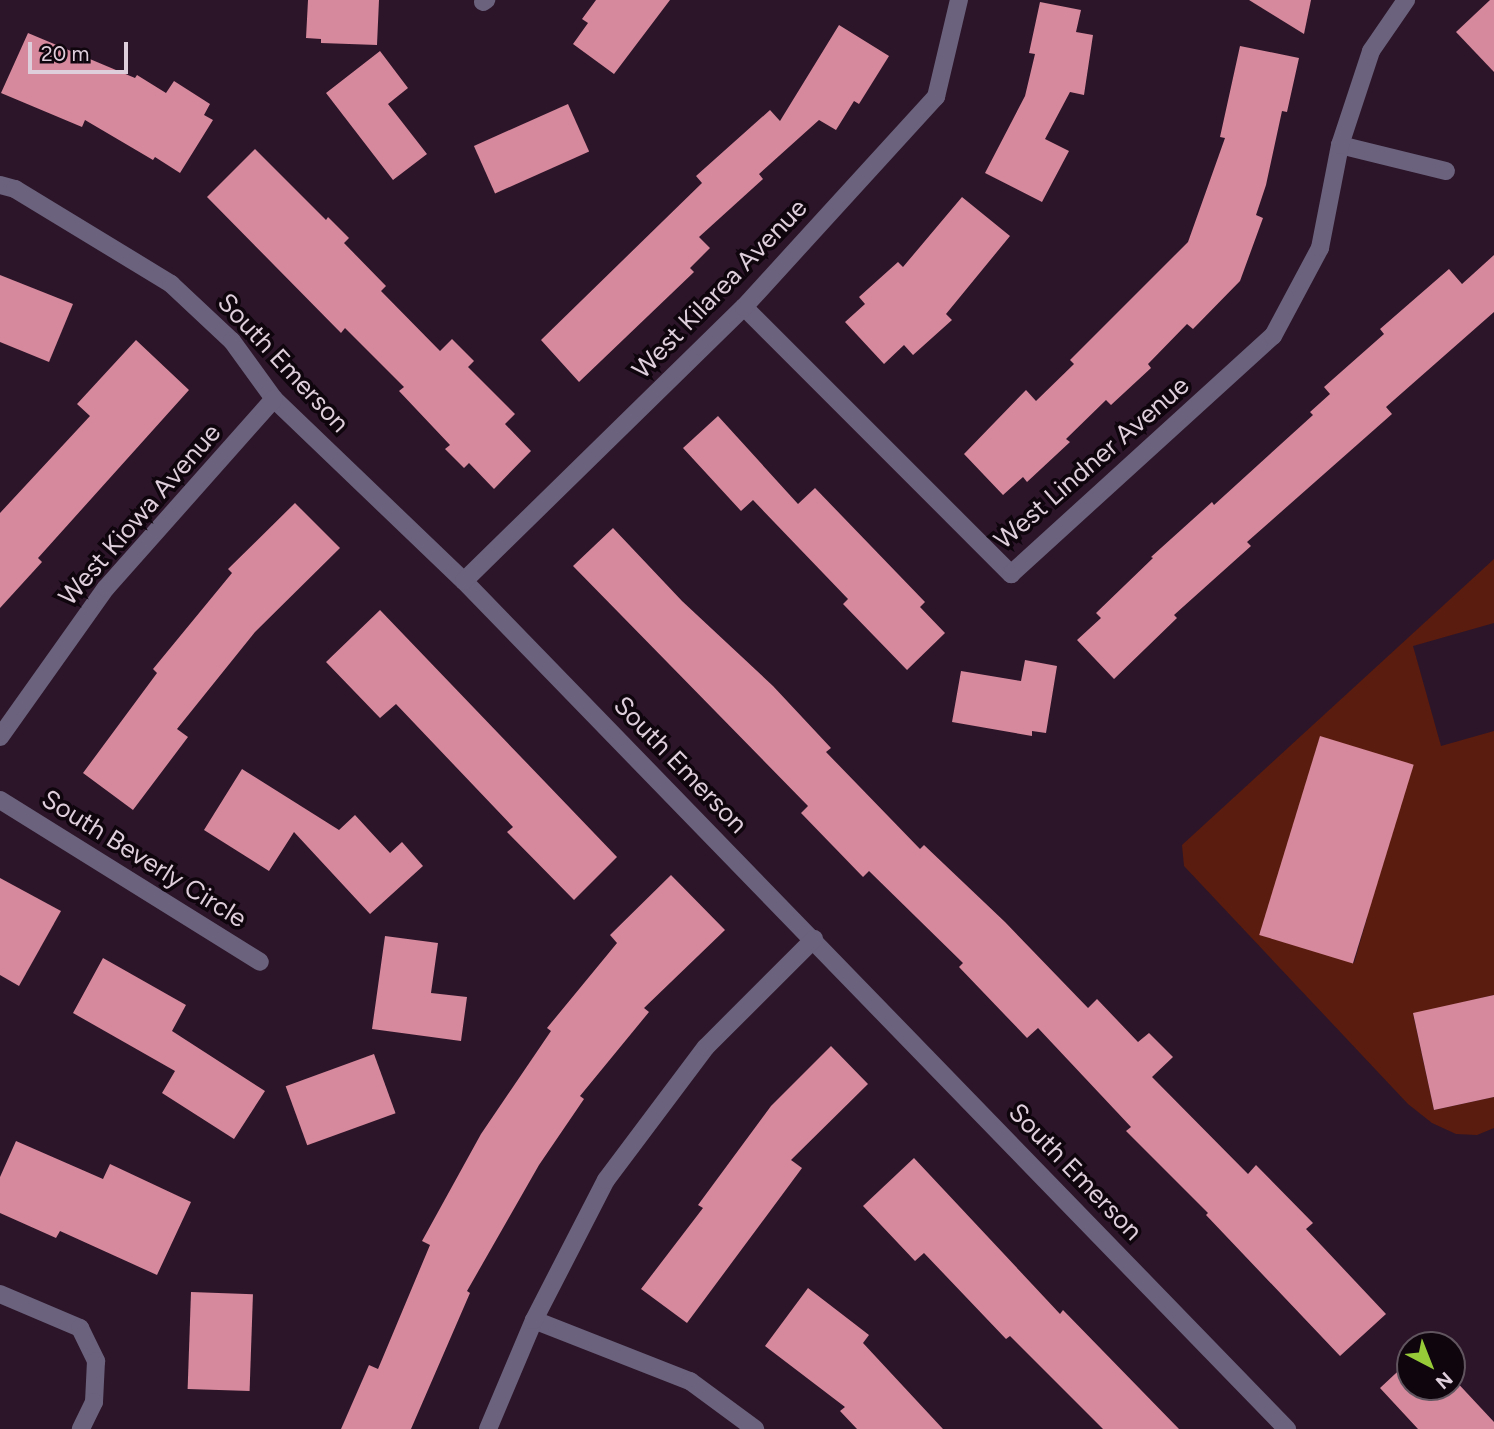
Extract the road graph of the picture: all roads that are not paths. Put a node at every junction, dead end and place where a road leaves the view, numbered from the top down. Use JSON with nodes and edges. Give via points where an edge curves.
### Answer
{"nodes":[{"id":1,"x":959,"y":0,"type":"edge"},
{"id":2,"x":1406,"y":0,"type":"edge"},
{"id":3,"x":1340,"y":145,"type":"junction"},
{"id":4,"x":1446,"y":171,"type":"dead end"},
{"id":5,"x":0,"y":185,"type":"edge"},
{"id":6,"x":744,"y":307,"type":"junction"},
{"id":7,"x":274,"y":399,"type":"junction"},
{"id":8,"x":464,"y":581,"type":"junction"},
{"id":9,"x":0,"y":737,"type":"edge"},
{"id":10,"x":0,"y":800,"type":"edge"},
{"id":11,"x":814,"y":939,"type":"junction"},
{"id":12,"x":260,"y":962,"type":"dead end"},
{"id":13,"x":0,"y":1294,"type":"edge"},
{"id":14,"x":534,"y":1320,"type":"junction"},
{"id":15,"x":81,"y":1429,"type":"edge"},
{"id":16,"x":488,"y":1429,"type":"edge"},
{"id":17,"x":755,"y":1429,"type":"edge"},
{"id":18,"x":1287,"y":1429,"type":"edge"}],
"edges":[{"from":1,"to":6,"type":"street","name":"West Kilarea Avenue","via":[[936,97]]},
{"from":2,"to":3,"type":"street","name":"West Lindner Avenue","via":[[1371,51]]},
{"from":3,"to":4,"type":"street"},
{"from":3,"to":6,"type":"street","name":"West Lindner Avenue","via":[[1320,248],[1273,336],[1012,574]]},
{"from":5,"to":7,"type":"street","name":"South Emerson","via":[[15,188],[171,284],[232,341]]},
{"from":6,"to":8,"type":"street","name":"West Kilarea Avenue"},
{"from":7,"to":8,"type":"street","name":"South Emerson"},
{"from":7,"to":9,"type":"street","name":"West Kiowa Avenue","via":[[106,588]]},
{"from":8,"to":11,"type":"street","name":"South Emerson"},
{"from":10,"to":12,"type":"street","name":"South Beverly Circle"},
{"from":11,"to":14,"type":"street","via":[[706,1047],[606,1180]]},
{"from":11,"to":18,"type":"street","name":"South Emerson"},
{"from":13,"to":15,"type":"street","via":[[80,1328],[96,1361],[94,1402]]},
{"from":14,"to":16,"type":"street"},
{"from":14,"to":17,"type":"street","via":[[690,1381]]}]}
